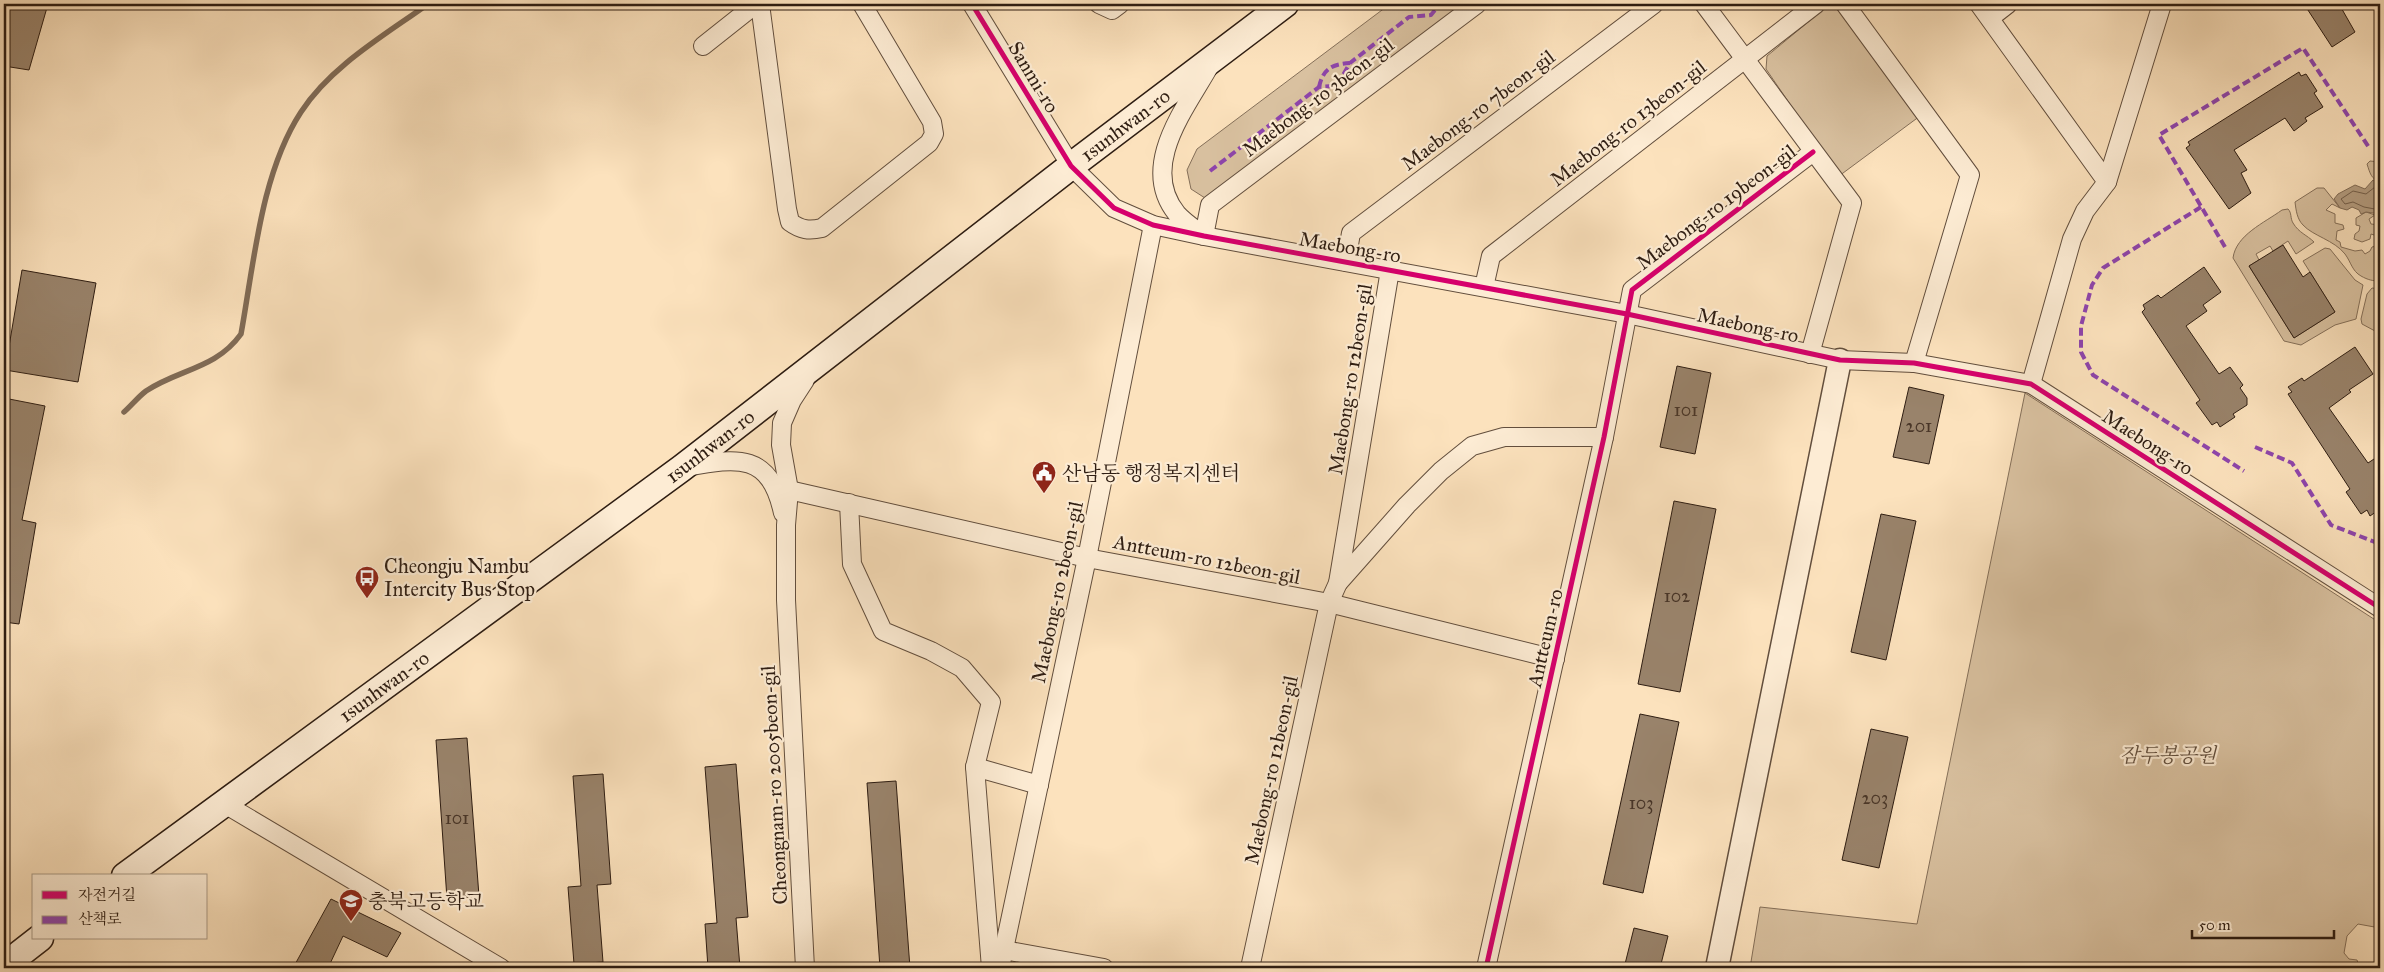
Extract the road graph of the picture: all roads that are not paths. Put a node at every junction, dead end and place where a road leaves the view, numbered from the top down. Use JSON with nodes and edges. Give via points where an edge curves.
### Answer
{"nodes":[{"id":1,"x":758,"y":4,"type":"edge"},
{"id":2,"x":862,"y":4,"type":"edge"},
{"id":3,"x":972,"y":4,"type":"edge"},
{"id":4,"x":1099,"y":4,"type":"edge"},
{"id":5,"x":1120,"y":4,"type":"edge"},
{"id":6,"x":1285,"y":4,"type":"edge"},
{"id":7,"x":1477,"y":4,"type":"edge"},
{"id":8,"x":1654,"y":4,"type":"edge"},
{"id":9,"x":1704,"y":4,"type":"edge"},
{"id":10,"x":1816,"y":4,"type":"edge"},
{"id":11,"x":1845,"y":4,"type":"edge"},
{"id":12,"x":2008,"y":4,"type":"edge"},
{"id":13,"x":2162,"y":4,"type":"edge"},
{"id":14,"x":1984,"y":11,"type":"edge"},
{"id":15,"x":703,"y":46,"type":"dead end"},
{"id":16,"x":1215,"y":57,"type":"junction"},
{"id":17,"x":1746,"y":60,"type":"junction"},
{"id":18,"x":1813,"y":152,"type":"junction"},
{"id":19,"x":1070,"y":166,"type":"junction"},
{"id":20,"x":2107,"y":182,"type":"junction"},
{"id":21,"x":1153,"y":225,"type":"junction"},
{"id":22,"x":1204,"y":236,"type":"junction"},
{"id":23,"x":1346,"y":262,"type":"junction"},
{"id":24,"x":1390,"y":270,"type":"junction"},
{"id":25,"x":1484,"y":287,"type":"junction"},
{"id":26,"x":1628,"y":314,"type":"junction"},
{"id":27,"x":1810,"y":354,"type":"junction"},
{"id":28,"x":1840,"y":360,"type":"junction"},
{"id":29,"x":1914,"y":363,"type":"junction"},
{"id":30,"x":815,"y":364,"type":"junction"},
{"id":31,"x":2031,"y":384,"type":"junction"},
{"id":32,"x":1604,"y":437,"type":"junction"},
{"id":33,"x":682,"y":468,"type":"junction"},
{"id":34,"x":789,"y":490,"type":"junction"},
{"id":35,"x":849,"y":503,"type":"junction"},
{"id":36,"x":786,"y":525,"type":"junction"},
{"id":37,"x":1087,"y":558,"type":"junction"},
{"id":38,"x":1338,"y":583,"type":"junction"},
{"id":39,"x":1329,"y":603,"type":"junction"},
{"id":40,"x":2380,"y":608,"type":"edge"},
{"id":41,"x":1556,"y":659,"type":"junction"},
{"id":42,"x":976,"y":766,"type":"junction"},
{"id":43,"x":1039,"y":785,"type":"junction"},
{"id":44,"x":223,"y":803,"type":"junction"},
{"id":45,"x":127,"y":874,"type":"edge"},
{"id":46,"x":37,"y":940,"type":"edge"},
{"id":47,"x":1004,"y":950,"type":"junction"},
{"id":48,"x":4,"y":966,"type":"edge"},
{"id":49,"x":501,"y":968,"type":"edge"},
{"id":50,"x":805,"y":968,"type":"edge"},
{"id":51,"x":991,"y":968,"type":"edge"},
{"id":52,"x":1000,"y":968,"type":"edge"},
{"id":53,"x":1104,"y":968,"type":"edge"},
{"id":54,"x":1250,"y":968,"type":"edge"},
{"id":55,"x":1486,"y":968,"type":"edge"},
{"id":56,"x":1717,"y":968,"type":"edge"}],
"edges":[{"from":1,"to":2,"type":"street","via":[[790,222],[799,229],[810,231],[822,228],[929,143],[934,134],[932,122]]},
{"from":1,"to":15,"type":"street"},
{"from":3,"to":19,"type":"street","name":"Sanmi-ro"},
{"from":4,"to":5,"type":"street","via":[[1112,10]]},
{"from":6,"to":16,"type":"main road","name":"1sunhwan-ro"},
{"from":7,"to":22,"type":"street","name":"Maebong-ro 3beon-gil","via":[[1210,205]]},
{"from":8,"to":23,"type":"street","name":"Maebong-ro 7beon-gil","via":[[1351,232]]},
{"from":9,"to":17,"type":"street"},
{"from":10,"to":17,"type":"street","name":"Maebong-ro 13beon-gil"},
{"from":11,"to":29,"type":"street","via":[[1970,175]]},
{"from":12,"to":14,"type":"street"},
{"from":13,"to":20,"type":"street"},
{"from":14,"to":20,"type":"street"},
{"from":16,"to":19,"type":"main road","name":"1sunhwan-ro"},
{"from":16,"to":22,"type":"street","via":[[1169,137],[1163,163],[1168,200],[1178,214]]},
{"from":17,"to":18,"type":"street"},
{"from":17,"to":25,"type":"street","name":"Maebong-ro 13beon-gil","via":[[1491,256]]},
{"from":18,"to":26,"type":"street","name":"Maebong-ro 19beon-gil","via":[[1632,290]]},
{"from":18,"to":27,"type":"street","via":[[1852,203]]},
{"from":19,"to":21,"type":"street","name":"Maebong-ro","via":[[1114,208]]},
{"from":19,"to":30,"type":"main road","name":"1sunhwan-ro"},
{"from":20,"to":31,"type":"street","via":[[2085,211],[2072,239]]},
{"from":21,"to":22,"type":"street","name":"Maebong-ro"},
{"from":21,"to":37,"type":"street","name":"Maebong-ro 2beon-gil"},
{"from":22,"to":23,"type":"street","name":"Maebong-ro"},
{"from":23,"to":24,"type":"street","name":"Maebong-ro"},
{"from":24,"to":25,"type":"street","name":"Maebong-ro"},
{"from":24,"to":38,"type":"street","name":"Maebong-ro 12beon-gil"},
{"from":25,"to":26,"type":"street","name":"Maebong-ro"},
{"from":26,"to":27,"type":"street","name":"Maebong-ro"},
{"from":26,"to":32,"type":"street","name":"Antteum-ro"},
{"from":27,"to":28,"type":"street","name":"Maebong-ro"},
{"from":28,"to":29,"type":"street","name":"Maebong-ro"},
{"from":28,"to":56,"type":"street"},
{"from":29,"to":31,"type":"street","name":"Maebong-ro"},
{"from":30,"to":33,"type":"main road","name":"1sunhwan-ro"},
{"from":30,"to":34,"type":"street","via":[[782,423]]},
{"from":31,"to":40,"type":"street","name":"Maebong-ro"},
{"from":32,"to":38,"type":"street","name":"Maebong-ro 12beon-gil","via":[[1504,437],[1472,446],[1407,505]]},
{"from":32,"to":41,"type":"street","name":"Antteum-ro"},
{"from":33,"to":36,"type":"street","via":[[723,460],[760,468],[775,484]]},
{"from":33,"to":44,"type":"main road","name":"1sunhwan-ro"},
{"from":34,"to":35,"type":"street","name":"Antteum-ro 12beon-gil"},
{"from":34,"to":36,"type":"street"},
{"from":35,"to":37,"type":"street","name":"Antteum-ro 12beon-gil"},
{"from":35,"to":42,"type":"street","via":[[852,564],[883,631],[962,668],[991,702]]},
{"from":36,"to":50,"type":"street","name":"Cheongnam-ro 2005beon-gil","via":[[786,600]]},
{"from":37,"to":39,"type":"street","name":"Antteum-ro 12beon-gil"},
{"from":37,"to":43,"type":"street","name":"Maebong-ro 2beon-gil"},
{"from":38,"to":39,"type":"street","name":"Maebong-ro 12beon-gil"},
{"from":39,"to":41,"type":"street","name":"Antteum-ro 12beon-gil"},
{"from":39,"to":54,"type":"street","name":"Maebong-ro 12beon-gil"},
{"from":41,"to":55,"type":"street","name":"Antteum-ro"},
{"from":42,"to":43,"type":"street"},
{"from":42,"to":51,"type":"street"},
{"from":43,"to":47,"type":"street","name":"Maebong-ro 2beon-gil"},
{"from":44,"to":45,"type":"main road","name":"1sunhwan-ro"},
{"from":44,"to":49,"type":"street"},
{"from":46,"to":48,"type":"main road"},
{"from":47,"to":52,"type":"street","name":"Maebong-ro 2beon-gil"},
{"from":47,"to":53,"type":"street"}]}
